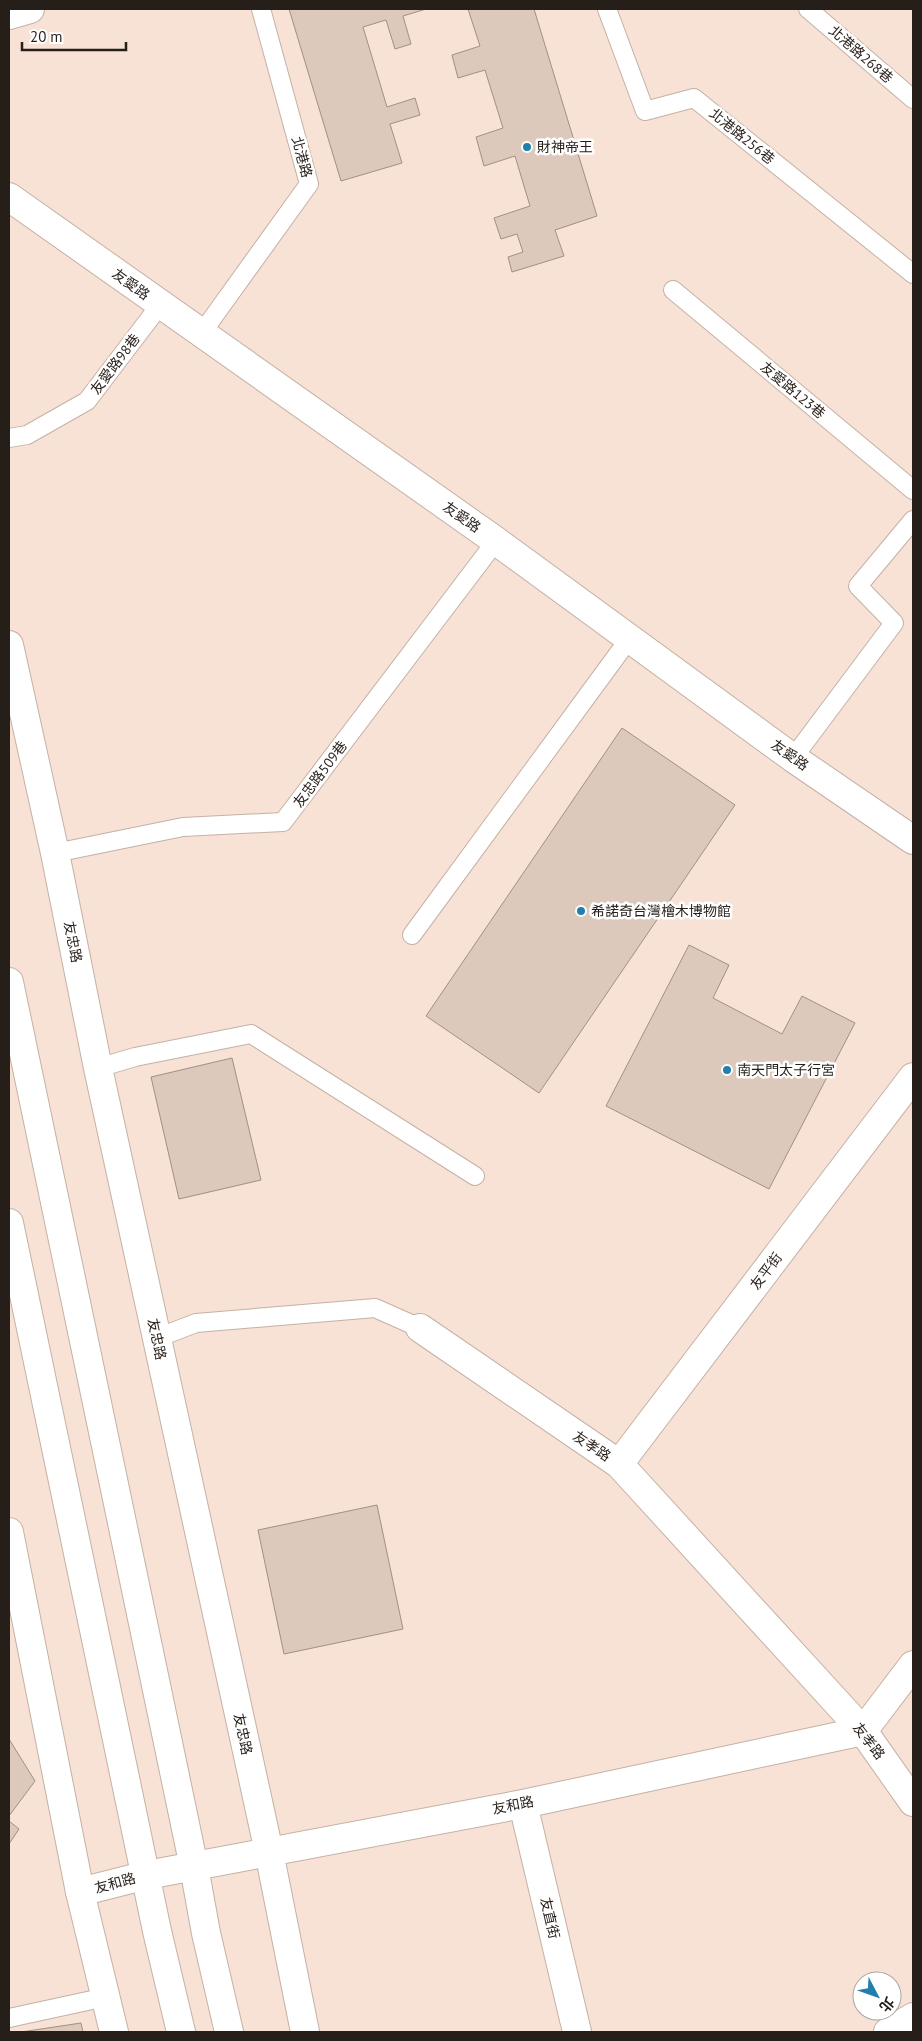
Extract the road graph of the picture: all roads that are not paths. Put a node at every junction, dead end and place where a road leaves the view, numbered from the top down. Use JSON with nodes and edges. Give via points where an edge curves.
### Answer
{"nodes":[{"id":1,"x":30,"y":9,"type":"edge"},
{"id":2,"x":261,"y":9,"type":"edge"},
{"id":3,"x":607,"y":9,"type":"edge"},
{"id":4,"x":808,"y":9,"type":"edge"},
{"id":5,"x":9,"y":15,"type":"edge"},
{"id":6,"x":913,"y":99,"type":"edge"},
{"id":7,"x":9,"y":197,"type":"edge"},
{"id":8,"x":913,"y":274,"type":"edge"},
{"id":9,"x":673,"y":290,"type":"dead end"},
{"id":10,"x":160,"y":305,"type":"junction"},
{"id":11,"x":201,"y":334,"type":"junction"},
{"id":12,"x":9,"y":438,"type":"edge"},
{"id":13,"x":913,"y":490,"type":"edge"},
{"id":14,"x":913,"y":520,"type":"edge"},
{"id":15,"x":496,"y":541,"type":"junction"},
{"id":16,"x":629,"y":639,"type":"junction"},
{"id":17,"x":9,"y":645,"type":"edge"},
{"id":18,"x":793,"y":758,"type":"junction"},
{"id":19,"x":913,"y":840,"type":"edge"},
{"id":20,"x":55,"y":853,"type":"junction"},
{"id":21,"x":412,"y":935,"type":"dead end"},
{"id":22,"x":9,"y":982,"type":"edge"},
{"id":23,"x":98,"y":1068,"type":"junction"},
{"id":24,"x":911,"y":1083,"type":"edge"},
{"id":25,"x":475,"y":1176,"type":"dead end"},
{"id":26,"x":9,"y":1223,"type":"edge"},
{"id":27,"x":420,"y":1328,"type":"joint"},
{"id":28,"x":157,"y":1338,"type":"junction"},
{"id":29,"x":619,"y":1464,"type":"junction"},
{"id":30,"x":9,"y":1532,"type":"edge"},
{"id":31,"x":913,"y":1665,"type":"edge"},
{"id":32,"x":863,"y":1731,"type":"junction"},
{"id":33,"x":913,"y":1802,"type":"edge"},
{"id":34,"x":523,"y":1804,"type":"junction"},
{"id":35,"x":269,"y":1852,"type":"junction"},
{"id":36,"x":194,"y":1867,"type":"junction"},
{"id":37,"x":147,"y":1875,"type":"junction"},
{"id":38,"x":80,"y":1892,"type":"junction"},
{"id":39,"x":106,"y":1998,"type":"junction"},
{"id":40,"x":913,"y":2016,"type":"edge"},
{"id":41,"x":9,"y":2018,"type":"edge"},
{"id":42,"x":114,"y":2032,"type":"edge"},
{"id":43,"x":181,"y":2032,"type":"edge"},
{"id":44,"x":229,"y":2032,"type":"edge"},
{"id":45,"x":305,"y":2032,"type":"edge"},
{"id":46,"x":577,"y":2032,"type":"edge"},
{"id":47,"x":888,"y":2032,"type":"edge"}],
"edges":[{"from":1,"to":5,"type":"street"},
{"from":2,"to":11,"type":"lane","name":"北港路","via":[[309,184]]},
{"from":3,"to":8,"type":"lane","name":"北港路256巷","via":[[645,111],[694,98]]},
{"from":4,"to":6,"type":"lane","name":"北港路268巷"},
{"from":7,"to":10,"type":"street","name":"友愛路"},
{"from":9,"to":13,"type":"lane","name":"友愛路123巷"},
{"from":10,"to":11,"type":"street","name":"友愛路"},
{"from":10,"to":12,"type":"lane","name":"友愛路98巷","via":[[87,401],[27,435]]},
{"from":11,"to":15,"type":"street","name":"友愛路"},
{"from":14,"to":18,"type":"lane","via":[[858,586],[894,623]]},
{"from":15,"to":16,"type":"street","name":"友愛路"},
{"from":15,"to":20,"type":"lane","name":"友忠路509巷","via":[[283,822],[184,827]]},
{"from":16,"to":18,"type":"street","name":"友愛路"},
{"from":16,"to":21,"type":"lane"},
{"from":17,"to":20,"type":"street","name":"友忠路"},
{"from":18,"to":19,"type":"street","name":"友愛路"},
{"from":20,"to":23,"type":"street","name":"友忠路"},
{"from":22,"to":36,"type":"street"},
{"from":23,"to":25,"type":"lane","via":[[135,1057],[251,1034]]},
{"from":23,"to":28,"type":"street","name":"友忠路"},
{"from":24,"to":29,"type":"street","name":"友平街"},
{"from":26,"to":37,"type":"street"},
{"from":27,"to":28,"type":"lane","name":"友孝路","via":[[375,1308],[196,1323]]},
{"from":27,"to":29,"type":"street","name":"友孝路"},
{"from":28,"to":35,"type":"street","name":"友忠路"},
{"from":29,"to":32,"type":"street","name":"友孝路"},
{"from":30,"to":38,"type":"street"},
{"from":31,"to":32,"type":"street"},
{"from":32,"to":33,"type":"street","name":"友孝路"},
{"from":32,"to":34,"type":"street","name":"友和路"},
{"from":34,"to":35,"type":"street","name":"友和路"},
{"from":34,"to":46,"type":"street","name":"友直街"},
{"from":35,"to":36,"type":"street","name":"友和路"},
{"from":35,"to":45,"type":"street","name":"友忠路"},
{"from":36,"to":37,"type":"street","name":"友和路"},
{"from":36,"to":44,"type":"street"},
{"from":37,"to":38,"type":"street","name":"友和路"},
{"from":37,"to":43,"type":"street"},
{"from":38,"to":39,"type":"street"},
{"from":39,"to":41,"type":"lane"},
{"from":39,"to":42,"type":"street"},
{"from":40,"to":47,"type":"street"}]}
